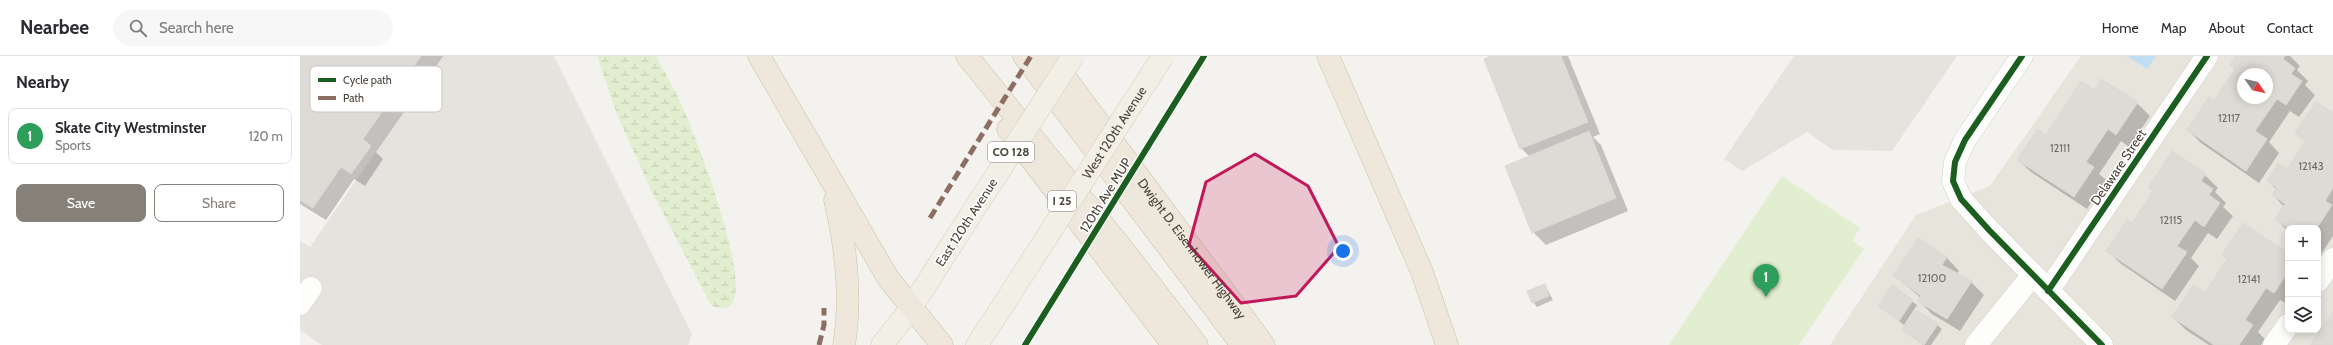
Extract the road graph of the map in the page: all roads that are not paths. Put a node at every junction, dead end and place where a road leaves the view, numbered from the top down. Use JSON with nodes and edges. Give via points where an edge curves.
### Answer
{"nodes":[{"id":1,"x":759,"y":56,"type":"edge"},
{"id":2,"x":951,"y":56,"type":"edge"},
{"id":3,"x":967,"y":56,"type":"edge"},
{"id":4,"x":1024,"y":56,"type":"edge"},
{"id":5,"x":1049,"y":56,"type":"edge"},
{"id":6,"x":1073,"y":56,"type":"edge"},
{"id":7,"x":1163,"y":56,"type":"edge"},
{"id":8,"x":1328,"y":56,"type":"edge"},
{"id":9,"x":2022,"y":56,"type":"edge"},
{"id":10,"x":2207,"y":56,"type":"edge"},
{"id":11,"x":830,"y":181,"type":"junction"},
{"id":12,"x":2333,"y":259,"type":"edge"},
{"id":13,"x":2032,"y":276,"type":"junction"},
{"id":14,"x":2321,"y":277,"type":"edge"},
{"id":15,"x":2048,"y":291,"type":"junction"},
{"id":16,"x":911,"y":308,"type":"junction"},
{"id":17,"x":2285,"y":329,"type":"edge"},
{"id":18,"x":844,"y":345,"type":"edge"},
{"id":19,"x":882,"y":345,"type":"edge"},
{"id":20,"x":942,"y":345,"type":"edge"},
{"id":21,"x":977,"y":345,"type":"edge"},
{"id":22,"x":1172,"y":345,"type":"edge"},
{"id":23,"x":1197,"y":345,"type":"edge"},
{"id":24,"x":1242,"y":345,"type":"edge"},
{"id":25,"x":1264,"y":345,"type":"edge"},
{"id":26,"x":1447,"y":345,"type":"edge"},
{"id":27,"x":1976,"y":345,"type":"edge"},
{"id":28,"x":2102,"y":345,"type":"edge"},
{"id":29,"x":2274,"y":345,"type":"edge"}],
"edges":[{"from":1,"to":11,"type":"highway"},
{"from":2,"to":22,"type":"highway","number":"I 25"},
{"from":3,"to":23,"type":"highway"},
{"from":4,"to":24,"type":"highway"},
{"from":5,"to":25,"type":"highway","name":"Dwight D. Eisenhower Highway"},
{"from":6,"to":16,"type":"main road","name":"East 120th Avenue","number":"CO 128","bridge":true},
{"from":7,"to":21,"type":"main road","name":"West 120th Avenue","bridge":true},
{"from":8,"to":26,"type":"highway","via":[[1422,272]]},
{"from":9,"to":13,"type":"street","via":[[1965,140],[1955,162],[1953,181],[1962,199]]},
{"from":10,"to":15,"type":"street","name":"Delaware Street"},
{"from":11,"to":16,"type":"highway","via":[[888,278]]},
{"from":11,"to":18,"type":"highway","via":[[840,222],[847,274]]},
{"from":12,"to":14,"type":"street"},
{"from":13,"to":15,"type":"street"},
{"from":13,"to":27,"type":"street"},
{"from":15,"to":28,"type":"street"},
{"from":16,"to":19,"type":"main road","name":"East 120th Avenue"},
{"from":16,"to":20,"type":"highway"},
{"from":17,"to":29,"type":"street"}]}
